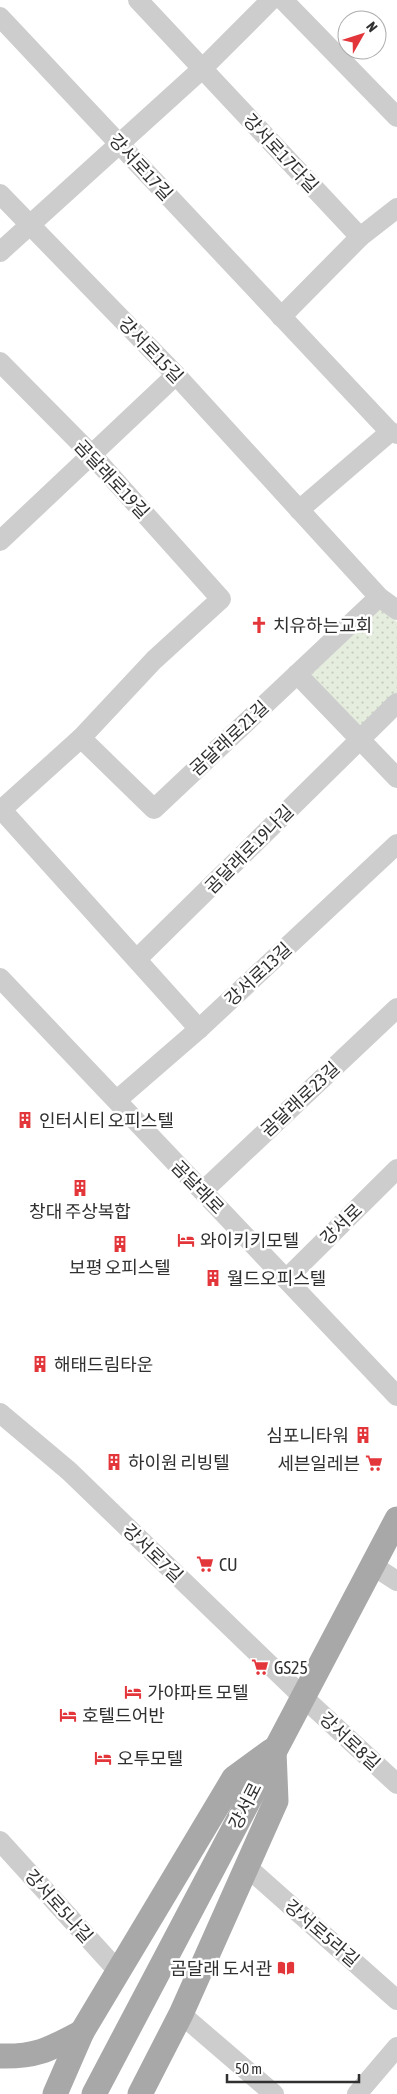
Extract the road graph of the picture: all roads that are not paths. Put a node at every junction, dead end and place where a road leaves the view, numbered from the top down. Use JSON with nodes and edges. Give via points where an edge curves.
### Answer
{"nodes":[{"id":1,"x":138,"y":0,"type":"edge"},
{"id":2,"x":271,"y":0,"type":"edge"},
{"id":3,"x":284,"y":0,"type":"edge"},
{"id":4,"x":0,"y":17,"type":"edge"},
{"id":5,"x":203,"y":68,"type":"junction"},
{"id":6,"x":397,"y":117,"type":"edge"},
{"id":7,"x":120,"y":145,"type":"junction"},
{"id":8,"x":0,"y":194,"type":"edge"},
{"id":9,"x":397,"y":208,"type":"edge"},
{"id":10,"x":30,"y":226,"type":"junction"},
{"id":11,"x":360,"y":237,"type":"junction"},
{"id":12,"x":0,"y":252,"type":"edge"},
{"id":13,"x":281,"y":318,"type":"junction"},
{"id":14,"x":0,"y":362,"type":"edge"},
{"id":15,"x":176,"y":375,"type":"junction"},
{"id":16,"x":393,"y":433,"type":"edge"},
{"id":17,"x":92,"y":455,"type":"junction"},
{"id":18,"x":299,"y":510,"type":"junction"},
{"id":19,"x":0,"y":541,"type":"edge"},
{"id":20,"x":379,"y":597,"type":"junction"},
{"id":21,"x":397,"y":610,"type":"edge"},
{"id":22,"x":297,"y":674,"type":"junction"},
{"id":23,"x":397,"y":703,"type":"edge"},
{"id":24,"x":82,"y":738,"type":"junction"},
{"id":25,"x":361,"y":739,"type":"junction"},
{"id":26,"x":397,"y":778,"type":"edge"},
{"id":27,"x":0,"y":810,"type":"edge"},
{"id":28,"x":397,"y":844,"type":"edge"},
{"id":29,"x":137,"y":959,"type":"junction"},
{"id":30,"x":0,"y":978,"type":"edge"},
{"id":31,"x":397,"y":1008,"type":"edge"},
{"id":32,"x":199,"y":1029,"type":"junction"},
{"id":33,"x":117,"y":1100,"type":"junction"},
{"id":34,"x":397,"y":1169,"type":"edge"},
{"id":35,"x":203,"y":1191,"type":"junction"},
{"id":36,"x":286,"y":1279,"type":"junction"},
{"id":37,"x":397,"y":1396,"type":"edge"},
{"id":38,"x":0,"y":1413,"type":"edge"},
{"id":39,"x":397,"y":1519,"type":"edge"},
{"id":40,"x":372,"y":1566,"type":"junction"},
{"id":41,"x":397,"y":1581,"type":"edge"},
{"id":42,"x":303,"y":1697,"type":"junction"},
{"id":43,"x":274,"y":1748,"type":"junction"},
{"id":44,"x":397,"y":1784,"type":"edge"},
{"id":45,"x":0,"y":1841,"type":"edge"},
{"id":46,"x":246,"y":1867,"type":"junction"},
{"id":47,"x":118,"y":1971,"type":"junction"},
{"id":48,"x":397,"y":2000,"type":"edge"},
{"id":49,"x":181,"y":2014,"type":"junction"},
{"id":50,"x":82,"y":2032,"type":"junction"},
{"id":51,"x":397,"y":2047,"type":"edge"},
{"id":52,"x":0,"y":2056,"type":"edge"},
{"id":53,"x":56,"y":2092,"type":"edge"},
{"id":54,"x":94,"y":2094,"type":"edge"},
{"id":55,"x":140,"y":2094,"type":"edge"},
{"id":56,"x":274,"y":2094,"type":"edge"},
{"id":57,"x":357,"y":2094,"type":"edge"}],
"edges":[{"from":1,"to":5,"type":"street","name":"강서로17다길"},
{"from":2,"to":5,"type":"street"},
{"from":3,"to":6,"type":"street"},
{"from":4,"to":7,"type":"street","name":"강서로17길"},
{"from":5,"to":7,"type":"street"},
{"from":5,"to":11,"type":"street","name":"강서로17다길"},
{"from":7,"to":10,"type":"street"},
{"from":7,"to":13,"type":"street","name":"강서로17길"},
{"from":8,"to":10,"type":"street","name":"강서로15길"},
{"from":9,"to":11,"type":"street"},
{"from":10,"to":12,"type":"street"},
{"from":10,"to":15,"type":"street","name":"강서로15길"},
{"from":11,"to":13,"type":"street"},
{"from":13,"to":16,"type":"street","name":"강서로17길"},
{"from":14,"to":17,"type":"street","name":"곰달래로19길"},
{"from":15,"to":17,"type":"street"},
{"from":15,"to":18,"type":"street","name":"강서로15길"},
{"from":16,"to":18,"type":"street"},
{"from":17,"to":19,"type":"street"},
{"from":17,"to":24,"type":"street","name":"곰달래로19길","via":[[221,599],[154,660]]},
{"from":18,"to":20,"type":"street","name":"강서로15길"},
{"from":20,"to":21,"type":"street","name":"강서로15길"},
{"from":20,"to":22,"type":"street","name":"곰달래로21길"},
{"from":22,"to":24,"type":"street","name":"곰달래로21길","via":[[154,809]]},
{"from":22,"to":25,"type":"street"},
{"from":23,"to":25,"type":"street","name":"곰달래로19나길"},
{"from":24,"to":27,"type":"street"},
{"from":25,"to":26,"type":"street"},
{"from":25,"to":29,"type":"street","name":"곰달래로19나길"},
{"from":27,"to":29,"type":"street"},
{"from":28,"to":32,"type":"street","name":"강서로13길"},
{"from":29,"to":32,"type":"street"},
{"from":30,"to":33,"type":"street","name":"곰달래로"},
{"from":31,"to":35,"type":"street","name":"곰달래로23길"},
{"from":32,"to":33,"type":"street","name":"강서로13길"},
{"from":33,"to":35,"type":"street","name":"곰달래로"},
{"from":34,"to":36,"type":"street","name":"강서로"},
{"from":35,"to":36,"type":"street","name":"곰달래로"},
{"from":36,"to":37,"type":"street","name":"곰달래로"},
{"from":38,"to":42,"type":"street","name":"강서로7길","via":[[69,1471]]},
{"from":39,"to":40,"type":"main road","name":"강서로"},
{"from":40,"to":41,"type":"street"},
{"from":40,"to":42,"type":"main road","name":"강서로"},
{"from":42,"to":43,"type":"main road","name":"강서로"},
{"from":42,"to":44,"type":"street","name":"강서로8길"},
{"from":43,"to":46,"type":"main road","via":[[276,1801]]},
{"from":43,"to":47,"type":"main road","via":[[234,1778]]},
{"from":43,"to":54,"type":"main road","name":"강서로"},
{"from":45,"to":47,"type":"street","name":"강서로5나길"},
{"from":46,"to":48,"type":"street","name":"강서로5라길"},
{"from":46,"to":49,"type":"main road"},
{"from":47,"to":50,"type":"main road"},
{"from":49,"to":55,"type":"main road"},
{"from":49,"to":56,"type":"street"},
{"from":50,"to":52,"type":"main road","via":[[26,2056]]},
{"from":50,"to":53,"type":"main road"},
{"from":51,"to":57,"type":"street"}]}
